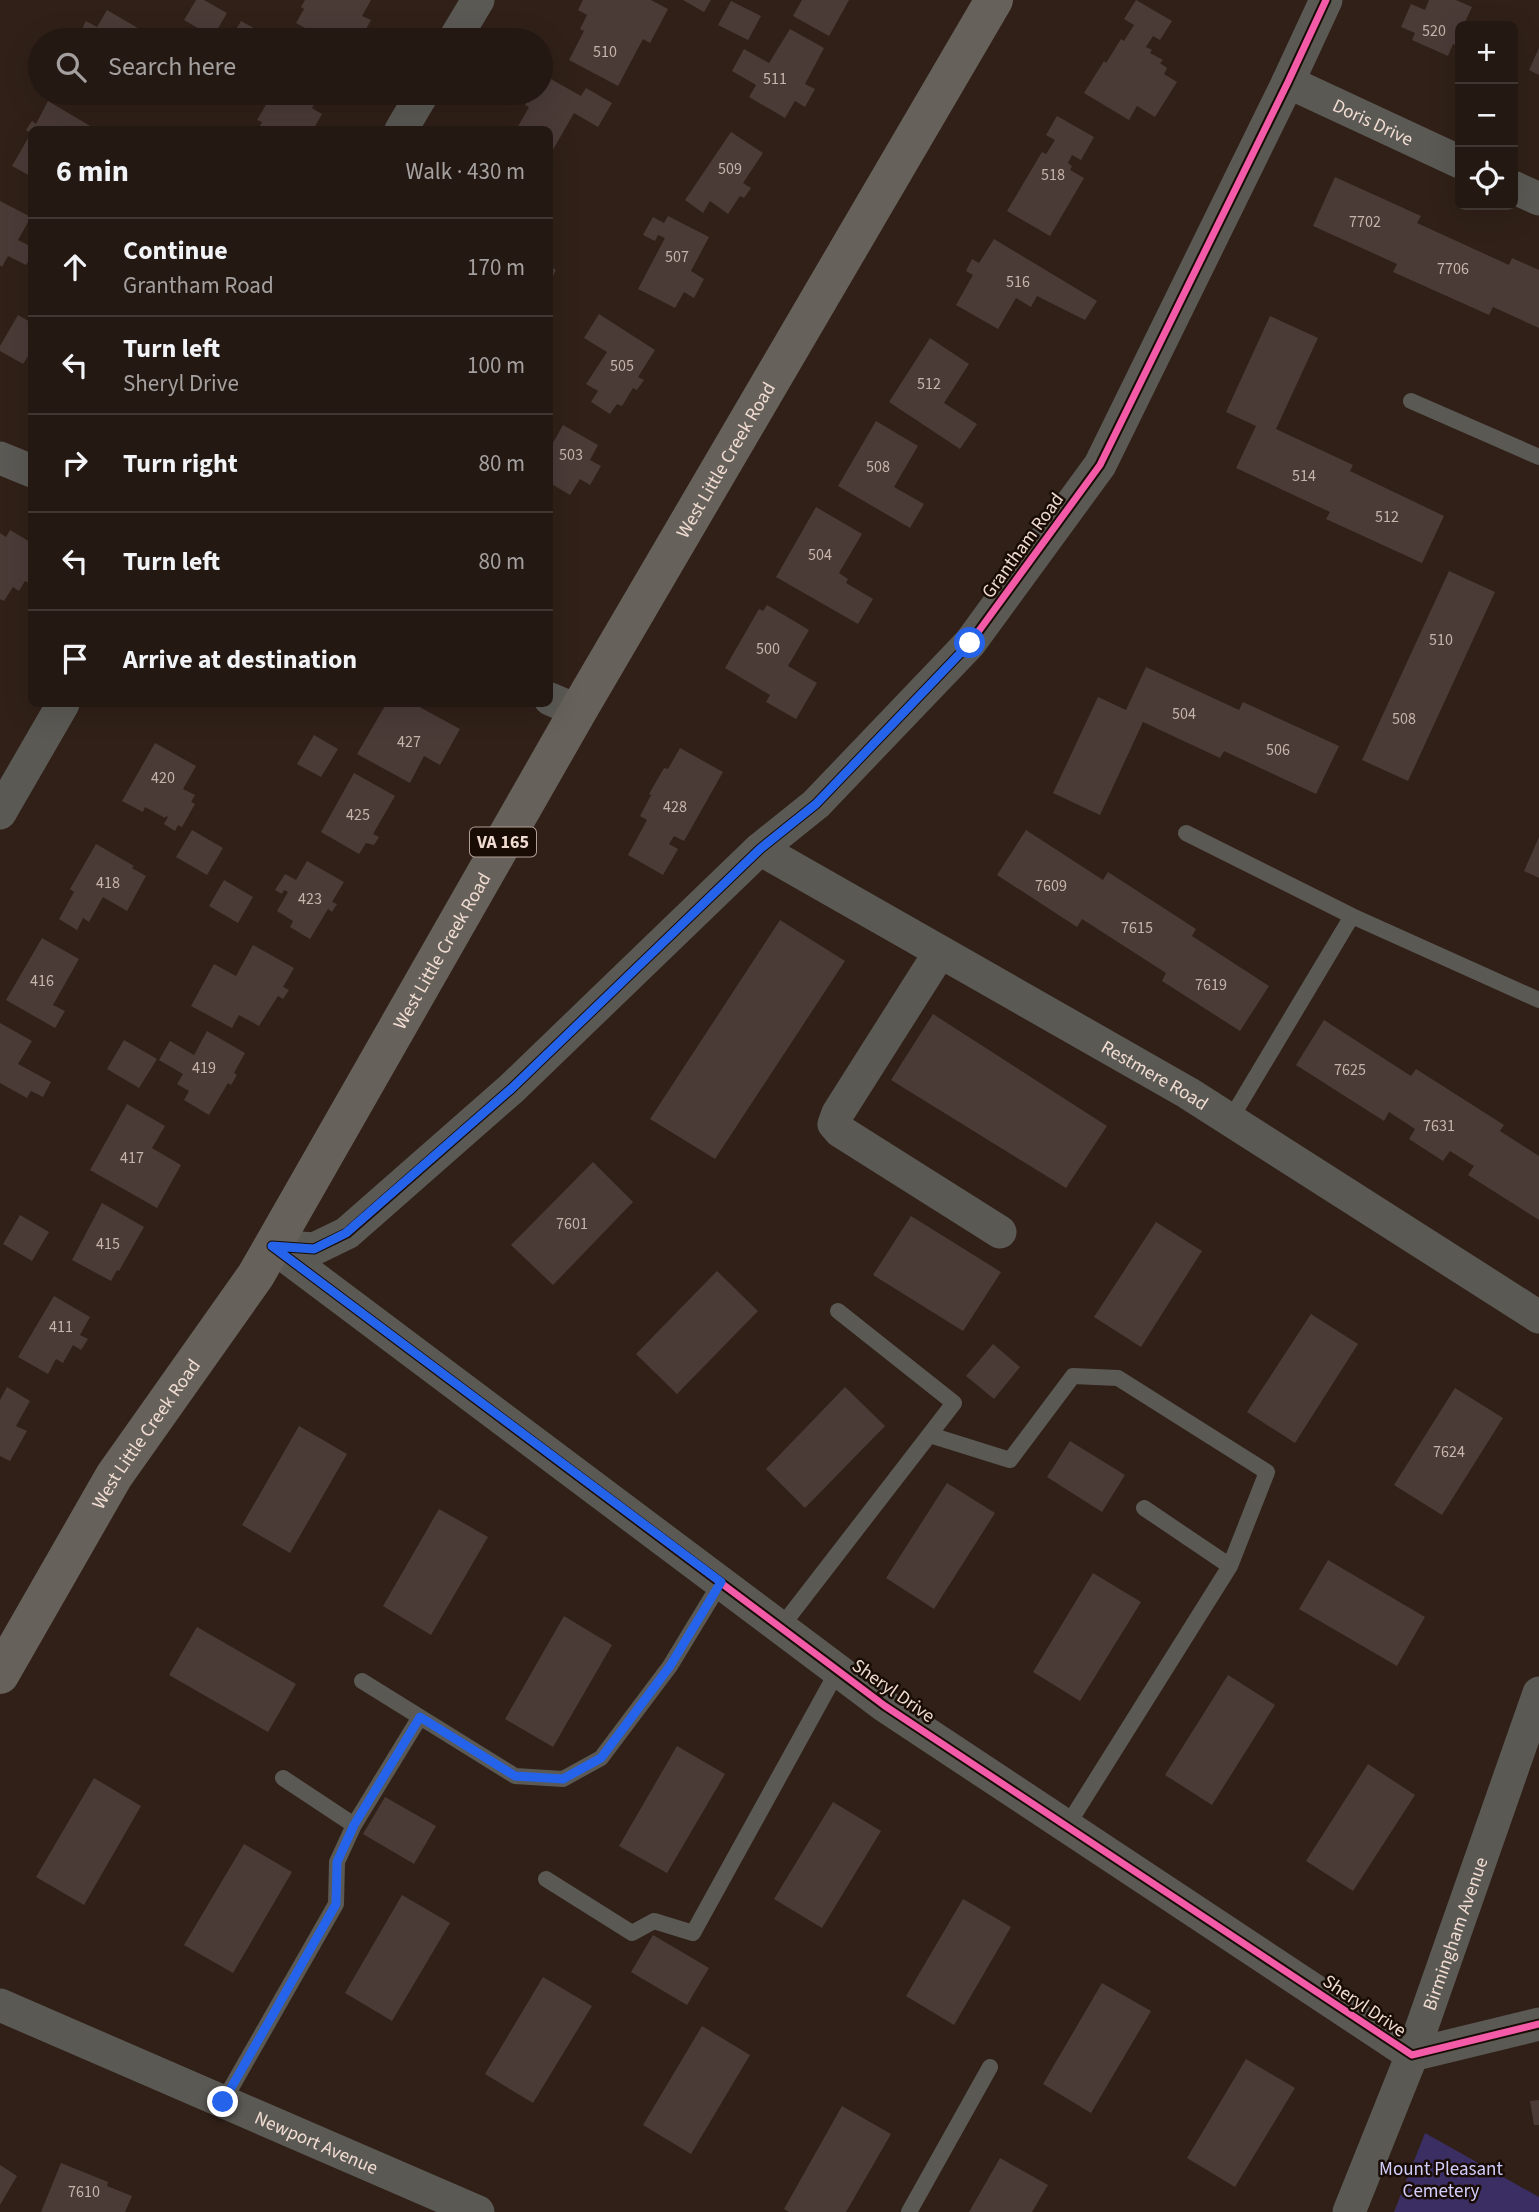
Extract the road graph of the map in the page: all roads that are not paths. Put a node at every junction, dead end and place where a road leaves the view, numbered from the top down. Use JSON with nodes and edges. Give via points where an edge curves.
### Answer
{"nodes":[{"id":1,"x":478,"y":0,"type":"edge"},
{"id":2,"x":994,"y":0,"type":"edge"},
{"id":3,"x":1326,"y":0,"type":"edge"},
{"id":4,"x":461,"y":28,"type":"edge"},
{"id":5,"x":1288,"y":82,"type":"junction"},
{"id":6,"x":416,"y":105,"type":"edge"},
{"id":7,"x":403,"y":126,"type":"edge"},
{"id":8,"x":1455,"y":160,"type":"edge"},
{"id":9,"x":1518,"y":189,"type":"edge"},
{"id":10,"x":1539,"y":199,"type":"edge"},
{"id":11,"x":1411,"y":401,"type":"dead end"},
{"id":12,"x":1539,"y":457,"type":"edge"},
{"id":13,"x":0,"y":458,"type":"edge"},
{"id":14,"x":28,"y":469,"type":"edge"},
{"id":15,"x":564,"y":705,"type":"edge"},
{"id":16,"x":62,"y":707,"type":"edge"},
{"id":17,"x":0,"y":813,"type":"edge"},
{"id":18,"x":1186,"y":833,"type":"dead end"},
{"id":19,"x":760,"y":849,"type":"junction"},
{"id":20,"x":1352,"y":916,"type":"junction"},
{"id":21,"x":940,"y":952,"type":"junction"},
{"id":22,"x":1539,"y":1000,"type":"edge"},
{"id":23,"x":1230,"y":1120,"type":"junction"},
{"id":24,"x":1000,"y":1232,"type":"dead end"},
{"id":25,"x":272,"y":1246,"type":"junction"},
{"id":26,"x":838,"y":1311,"type":"dead end"},
{"id":27,"x":1539,"y":1317,"type":"edge"},
{"id":28,"x":930,"y":1435,"type":"junction"},
{"id":29,"x":1144,"y":1508,"type":"dead end"},
{"id":30,"x":1230,"y":1566,"type":"junction"},
{"id":31,"x":721,"y":1582,"type":"junction"},
{"id":32,"x":781,"y":1628,"type":"junction"},
{"id":33,"x":838,"y":1670,"type":"junction"},
{"id":34,"x":0,"y":1675,"type":"edge"},
{"id":35,"x":362,"y":1681,"type":"dead end"},
{"id":36,"x":1539,"y":1693,"type":"edge"},
{"id":37,"x":420,"y":1717,"type":"junction"},
{"id":38,"x":283,"y":1778,"type":"dead end"},
{"id":39,"x":354,"y":1825,"type":"junction"},
{"id":40,"x":1067,"y":1826,"type":"junction"},
{"id":41,"x":546,"y":1880,"type":"dead end"},
{"id":42,"x":0,"y":2005,"type":"edge"},
{"id":43,"x":1539,"y":2024,"type":"edge"},
{"id":44,"x":1412,"y":2055,"type":"junction"},
{"id":45,"x":990,"y":2067,"type":"dead end"},
{"id":46,"x":223,"y":2102,"type":"junction"},
{"id":47,"x":478,"y":2212,"type":"edge"},
{"id":48,"x":909,"y":2212,"type":"edge"},
{"id":49,"x":1349,"y":2212,"type":"edge"}],
"edges":[{"from":1,"to":4,"type":"street"},
{"from":2,"to":15,"type":"main road","name":"West Little Creek Road","number":"VA 165"},
{"from":3,"to":5,"type":"street","name":"Grantham Road"},
{"from":5,"to":8,"type":"street","name":"Doris Drive"},
{"from":5,"to":19,"type":"street","name":"Grantham Road","via":[[1100,465],[970,643],[816,804]]},
{"from":6,"to":7,"type":"street"},
{"from":9,"to":10,"type":"street"},
{"from":11,"to":12,"type":"lane"},
{"from":13,"to":14,"type":"street"},
{"from":15,"to":25,"type":"main road","name":"West Little Creek Road","number":"VA 165"},
{"from":16,"to":17,"type":"street"},
{"from":18,"to":20,"type":"lane"},
{"from":19,"to":21,"type":"street","name":"Restmere Road"},
{"from":19,"to":25,"type":"street","name":"Grantham Road","via":[[511,1089],[346,1233],[314,1249]]},
{"from":20,"to":22,"type":"lane"},
{"from":20,"to":23,"type":"lane"},
{"from":21,"to":23,"type":"street","name":"Restmere Road"},
{"from":21,"to":24,"type":"street","via":[[834,1124]]},
{"from":23,"to":27,"type":"street","name":"Restmere Road"},
{"from":25,"to":31,"type":"street","name":"Sheryl Drive"},
{"from":25,"to":34,"type":"main road","name":"West Little Creek Road","number":"VA 165","via":[[114,1476]]},
{"from":26,"to":28,"type":"lane","via":[[954,1404]]},
{"from":28,"to":30,"type":"lane","via":[[1010,1460],[1073,1376],[1118,1378],[1266,1472]]},
{"from":28,"to":32,"type":"lane"},
{"from":29,"to":30,"type":"lane"},
{"from":30,"to":40,"type":"lane"},
{"from":31,"to":32,"type":"street","name":"Sheryl Drive"},
{"from":31,"to":37,"type":"lane","via":[[670,1666],[601,1758],[563,1779],[515,1776]]},
{"from":32,"to":33,"type":"street","name":"Sheryl Drive"},
{"from":33,"to":40,"type":"street","name":"Sheryl Drive"},
{"from":33,"to":41,"type":"lane","via":[[693,1933],[654,1921],[632,1933]]},
{"from":35,"to":37,"type":"lane"},
{"from":36,"to":44,"type":"street","name":"Birmingham Avenue"},
{"from":37,"to":39,"type":"lane"},
{"from":38,"to":39,"type":"lane"},
{"from":39,"to":46,"type":"lane","via":[[337,1862],[336,1904]]},
{"from":40,"to":44,"type":"street","name":"Sheryl Drive"},
{"from":42,"to":46,"type":"street","name":"Newport Avenue"},
{"from":43,"to":44,"type":"street","name":"Sheryl Drive"},
{"from":44,"to":49,"type":"street","name":"Birmingham Avenue"},
{"from":45,"to":48,"type":"lane"},
{"from":46,"to":47,"type":"street","name":"Newport Avenue"}]}
